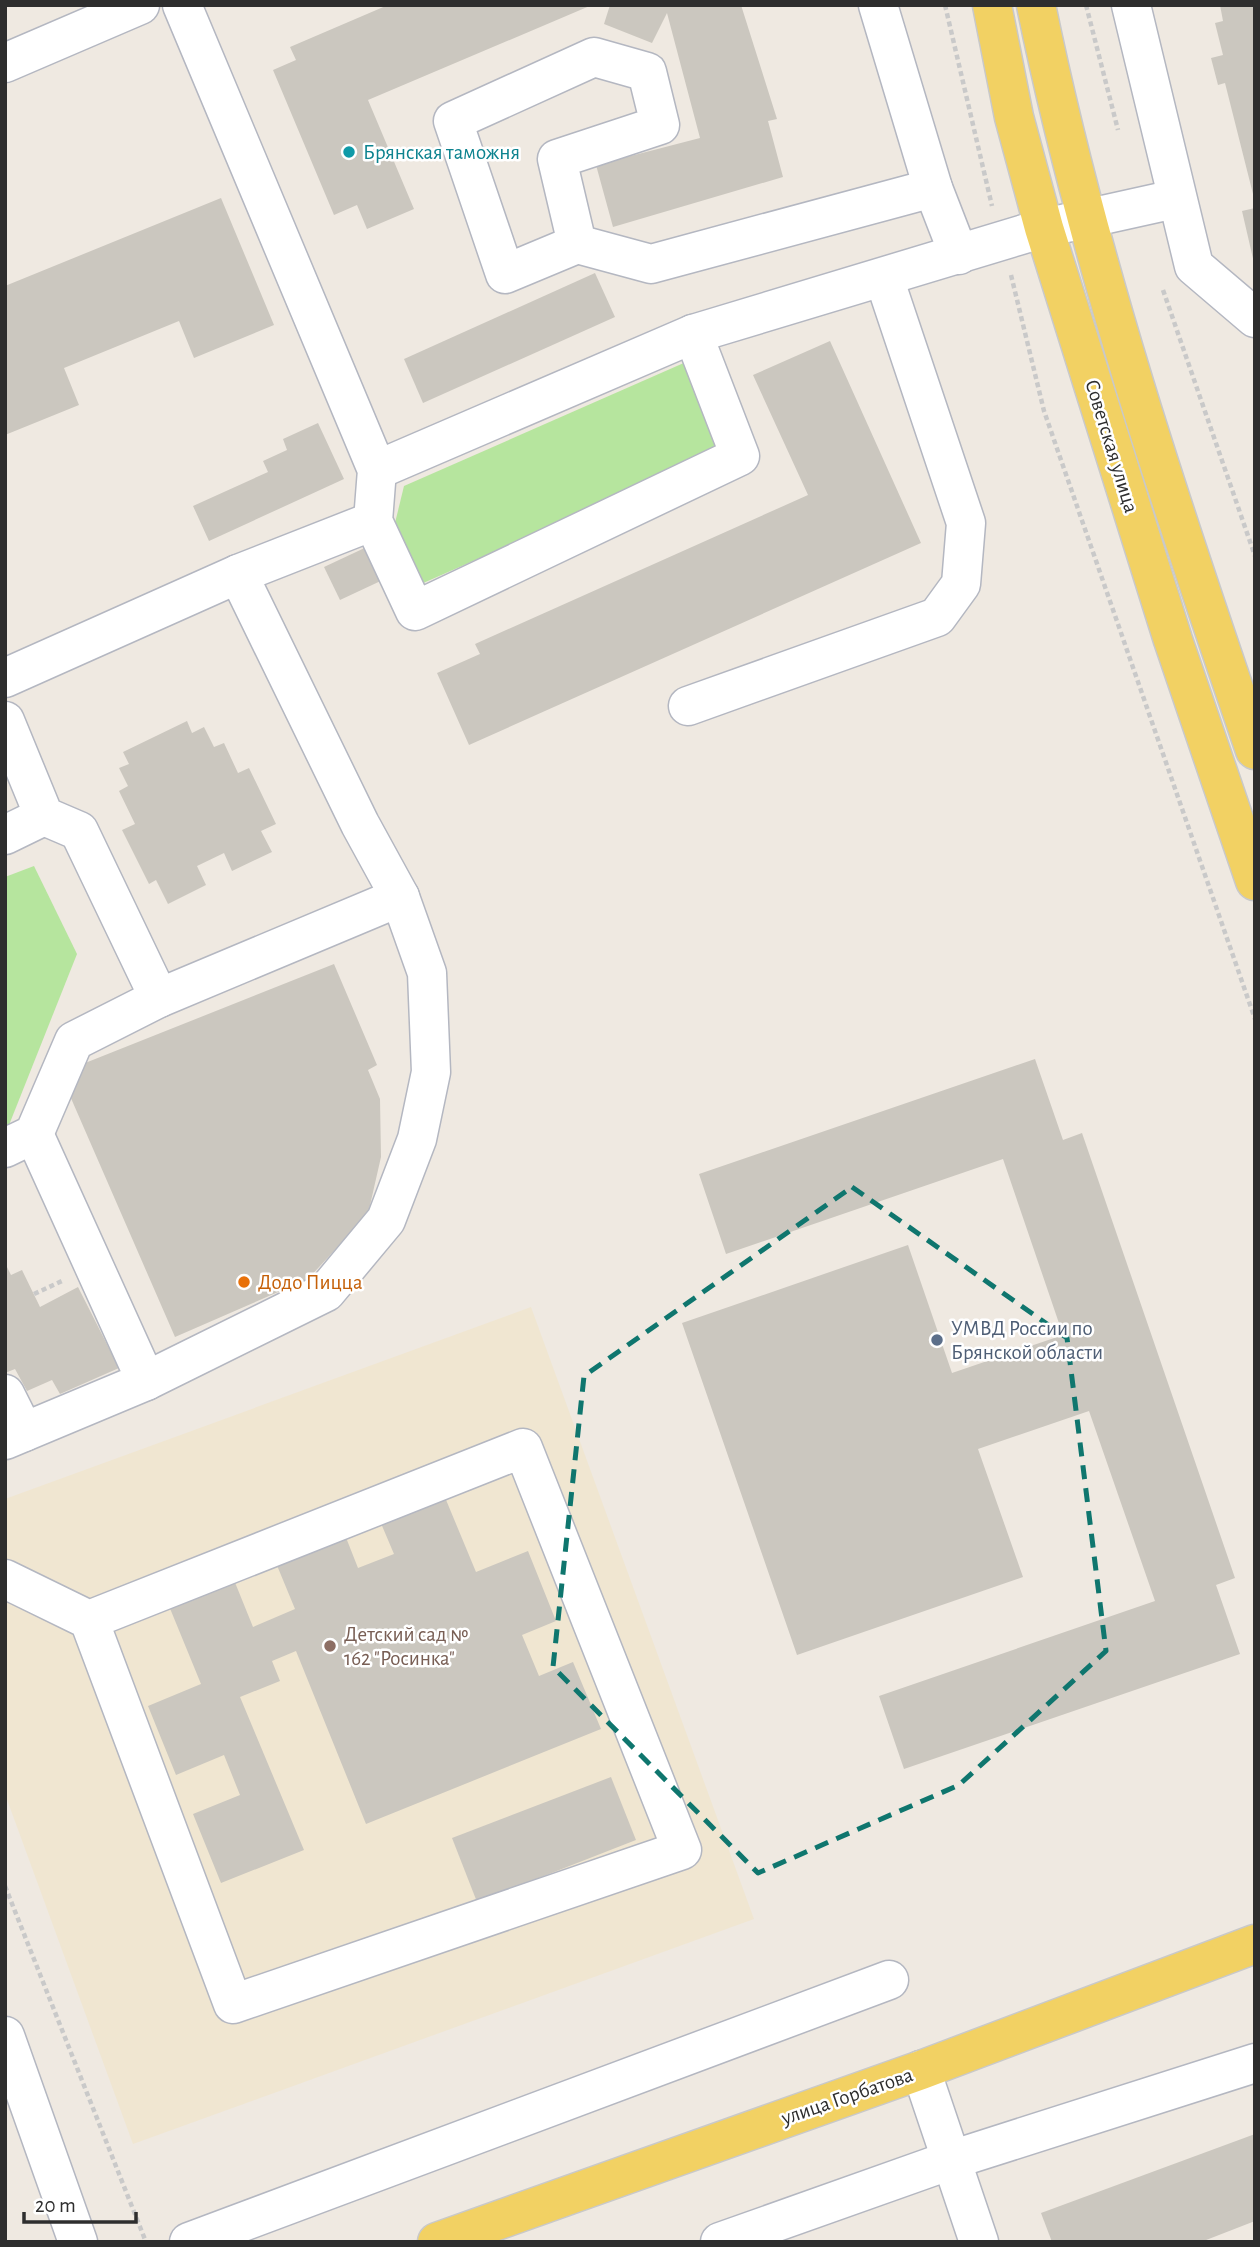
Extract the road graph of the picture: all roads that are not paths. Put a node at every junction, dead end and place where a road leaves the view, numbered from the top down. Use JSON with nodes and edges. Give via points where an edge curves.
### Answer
{"nodes":[{"id":1,"x":140,"y":5,"type":"edge"},
{"id":2,"x":182,"y":5,"type":"edge"},
{"id":3,"x":878,"y":5,"type":"edge"},
{"id":4,"x":992,"y":5,"type":"edge"},
{"id":5,"x":1036,"y":5,"type":"edge"},
{"id":6,"x":1131,"y":5,"type":"edge"},
{"id":7,"x":5,"y":63,"type":"edge"},
{"id":8,"x":933,"y":188,"type":"junction"},
{"id":9,"x":1175,"y":200,"type":"junction"},
{"id":10,"x":1085,"y":218,"type":"junction"},
{"id":11,"x":1044,"y":228,"type":"junction"},
{"id":12,"x":577,"y":244,"type":"junction"},
{"id":13,"x":959,"y":255,"type":"junction"},
{"id":14,"x":884,"y":278,"type":"junction"},
{"id":15,"x":1255,"y":318,"type":"edge"},
{"id":16,"x":693,"y":334,"type":"junction"},
{"id":17,"x":377,"y":470,"type":"junction"},
{"id":18,"x":373,"y":521,"type":"junction"},
{"id":19,"x":238,"y":574,"type":"junction"},
{"id":20,"x":5,"y":678,"type":"edge"},
{"id":21,"x":688,"y":706,"type":"dead end"},
{"id":22,"x":5,"y":720,"type":"edge"},
{"id":23,"x":1255,"y":750,"type":"edge"},
{"id":24,"x":44,"y":816,"type":"junction"},
{"id":25,"x":5,"y":835,"type":"edge"},
{"id":26,"x":1255,"y":881,"type":"edge"},
{"id":27,"x":400,"y":897,"type":"junction"},
{"id":28,"x":159,"y":998,"type":"junction"},
{"id":29,"x":20,"y":1141,"type":"edge"},
{"id":30,"x":146,"y":1381,"type":"junction"},
{"id":31,"x":5,"y":1394,"type":"edge"},
{"id":32,"x":15,"y":1436,"type":"edge"},
{"id":33,"x":5,"y":1579,"type":"edge"},
{"id":34,"x":89,"y":1620,"type":"junction"},
{"id":35,"x":1255,"y":1944,"type":"edge"},
{"id":36,"x":889,"y":1980,"type":"dead end"},
{"id":37,"x":5,"y":2036,"type":"edge"},
{"id":38,"x":1255,"y":2063,"type":"edge"},
{"id":39,"x":921,"y":2070,"type":"junction"},
{"id":40,"x":951,"y":2160,"type":"junction"},
{"id":41,"x":501,"y":2231,"type":"edge"},
{"id":42,"x":78,"y":2242,"type":"edge"},
{"id":43,"x":189,"y":2242,"type":"edge"},
{"id":44,"x":437,"y":2242,"type":"edge"},
{"id":45,"x":720,"y":2242,"type":"edge"},
{"id":46,"x":979,"y":2242,"type":"edge"}],
"edges":[{"from":1,"to":7,"type":"street"},
{"from":2,"to":17,"type":"street"},
{"from":3,"to":8,"type":"street"},
{"from":4,"to":11,"type":"main road","name":"Советская улица","via":[[1014,117]]},
{"from":5,"to":10,"type":"main road","name":"Советская улица"},
{"from":6,"to":9,"type":"street"},
{"from":8,"to":12,"type":"street","via":[[651,264]]},
{"from":8,"to":13,"type":"street"},
{"from":9,"to":10,"type":"street"},
{"from":9,"to":15,"type":"street","via":[[1194,266]]},
{"from":10,"to":11,"type":"street"},
{"from":10,"to":23,"type":"main road","name":"Советская улица"},
{"from":11,"to":13,"type":"street"},
{"from":11,"to":26,"type":"main road","name":"Советская улица","via":[[1173,640]]},
{"from":12,"to":12,"type":"street","via":[[558,159],[660,125],[648,72],[594,57],[453,121],[505,274]]},
{"from":13,"to":14,"type":"street"},
{"from":14,"to":16,"type":"street"},
{"from":14,"to":21,"type":"street","via":[[966,523],[961,584],[937,617]]},
{"from":16,"to":17,"type":"street"},
{"from":16,"to":18,"type":"street","via":[[740,456],[415,611]]},
{"from":17,"to":18,"type":"street"},
{"from":18,"to":19,"type":"street"},
{"from":19,"to":20,"type":"street"},
{"from":19,"to":27,"type":"street"},
{"from":22,"to":24,"type":"street"},
{"from":24,"to":25,"type":"street"},
{"from":24,"to":28,"type":"street","via":[[79,831]]},
{"from":27,"to":28,"type":"street"},
{"from":27,"to":30,"type":"street","via":[[427,974],[431,1072],[418,1139],[386,1220],[326,1292]]},
{"from":28,"to":29,"type":"street","via":[[74,1041]]},
{"from":29,"to":30,"type":"street"},
{"from":30,"to":32,"type":"street"},
{"from":31,"to":32,"type":"street"},
{"from":33,"to":34,"type":"street"},
{"from":34,"to":34,"type":"street","via":[[523,1448],[682,1850],[233,2004]]},
{"from":35,"to":39,"type":"main road","name":"улица Горбатова"},
{"from":36,"to":43,"type":"street"},
{"from":37,"to":42,"type":"street"},
{"from":38,"to":40,"type":"street"},
{"from":39,"to":40,"type":"street"},
{"from":39,"to":41,"type":"main road","name":"улица Горбатова"},
{"from":40,"to":45,"type":"street"},
{"from":40,"to":46,"type":"street"},
{"from":41,"to":44,"type":"main road","name":"улица Горбатова"}]}
